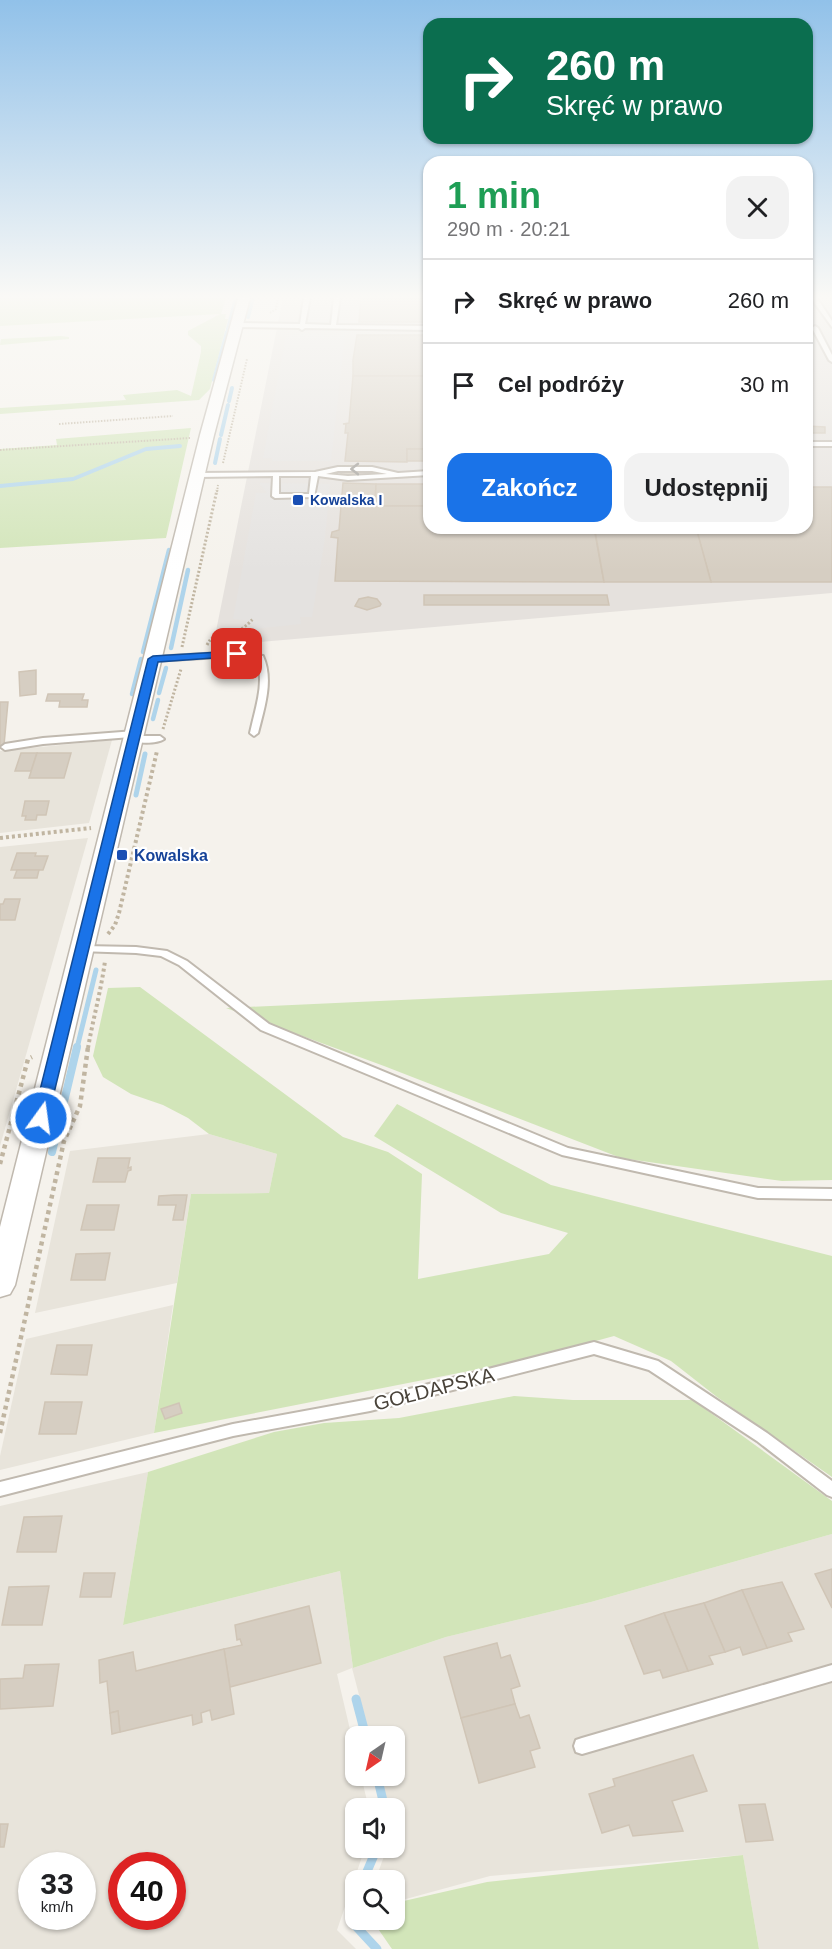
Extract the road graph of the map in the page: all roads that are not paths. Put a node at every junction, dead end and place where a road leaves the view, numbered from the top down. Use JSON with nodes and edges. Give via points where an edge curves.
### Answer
{"nodes":[{"id":1,"x":219,"y":389,"type":"edge"},
{"id":2,"x":813,"y":444,"type":"edge"},
{"id":3,"x":832,"y":444,"type":"edge"},
{"id":4,"x":423,"y":473,"type":"edge"},
{"id":5,"x":315,"y":474,"type":"junction"},
{"id":6,"x":276,"y":475,"type":"junction"},
{"id":7,"x":197,"y":476,"type":"junction"},
{"id":8,"x":153,"y":659,"type":"junction"},
{"id":9,"x":254,"y":733,"type":"dead end"},
{"id":10,"x":134,"y":737,"type":"junction"},
{"id":11,"x":160,"y":739,"type":"road end"},
{"id":12,"x":5,"y":747,"type":"dead end"},
{"id":13,"x":94,"y":949,"type":"junction"},
{"id":14,"x":832,"y":1194,"type":"edge"},
{"id":15,"x":0,"y":1285,"type":"edge"},
{"id":16,"x":0,"y":1489,"type":"edge"},
{"id":17,"x":832,"y":1490,"type":"edge"},
{"id":18,"x":832,"y":1672,"type":"edge"},
{"id":19,"x":582,"y":1746,"type":"dead end"}],
"edges":[{"from":1,"to":7,"type":"street"},
{"from":2,"to":3,"type":"lane"},
{"from":4,"to":5,"type":"lane","via":[[371,478]]},
{"from":5,"to":6,"type":"lane"},
{"from":5,"to":6,"type":"lane","via":[[312,496],[274,496]]},
{"from":6,"to":7,"type":"lane"},
{"from":7,"to":8,"type":"street"},
{"from":8,"to":9,"type":"lane","via":[[237,654],[260,658],[262,701]]},
{"from":8,"to":10,"type":"street"},
{"from":10,"to":11,"type":"lane"},
{"from":10,"to":12,"type":"lane","via":[[43,741]]},
{"from":10,"to":13,"type":"street","via":[[113,826]]},
{"from":13,"to":14,"type":"lane","via":[[163,953],[183,963],[265,1027],[566,1152],[758,1193]]},
{"from":13,"to":15,"type":"street"},
{"from":16,"to":17,"type":"lane","name":"GOŁDAPSKA","via":[[233,1430],[370,1405],[594,1348],[654,1365],[762,1437]]},
{"from":18,"to":19,"type":"lane"}]}
